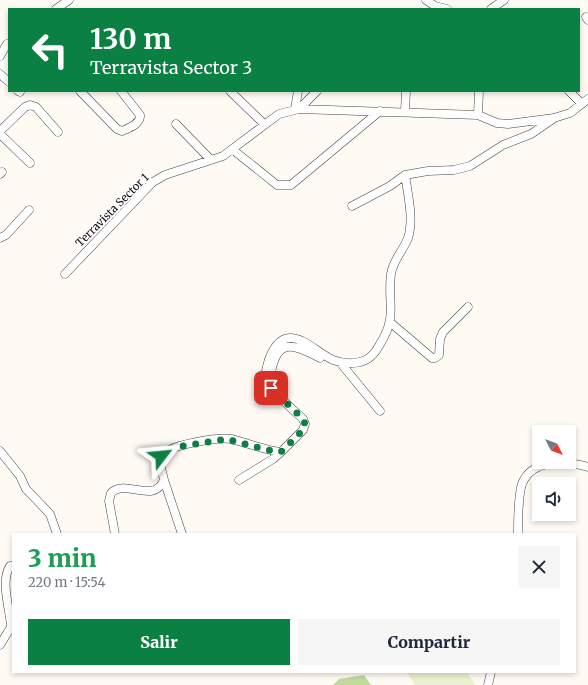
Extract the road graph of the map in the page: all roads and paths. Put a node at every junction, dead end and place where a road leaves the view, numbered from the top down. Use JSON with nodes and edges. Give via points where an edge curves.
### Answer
{"nodes":[{"id":1,"x":69,"y":0,"type":"edge"},
{"id":2,"x":426,"y":0,"type":"edge"},
{"id":3,"x":504,"y":0,"type":"edge"},
{"id":4,"x":59,"y":8,"type":"edge"},
{"id":5,"x":443,"y":8,"type":"edge"},
{"id":6,"x":492,"y":8,"type":"edge"},
{"id":7,"x":6,"y":45,"type":"edge"},
{"id":8,"x":0,"y":56,"type":"edge"},
{"id":9,"x":0,"y":74,"type":"edge"},
{"id":10,"x":8,"y":81,"type":"edge"},
{"id":11,"x":81,"y":92,"type":"edge"},
{"id":12,"x":122,"y":92,"type":"edge"},
{"id":13,"x":231,"y":92,"type":"edge"},
{"id":14,"x":298,"y":92,"type":"edge"},
{"id":15,"x":316,"y":92,"type":"edge"},
{"id":16,"x":406,"y":92,"type":"edge"},
{"id":17,"x":479,"y":92,"type":"edge"},
{"id":18,"x":570,"y":92,"type":"edge"},
{"id":19,"x":585,"y":102,"type":"edge"},
{"id":20,"x":297,"y":109,"type":"junction"},
{"id":21,"x":380,"y":111,"type":"junction"},
{"id":22,"x":405,"y":111,"type":"junction"},
{"id":23,"x":478,"y":115,"type":"junction"},
{"id":24,"x":554,"y":118,"type":"junction"},
{"id":25,"x":176,"y":124,"type":"dead end"},
{"id":26,"x":264,"y":124,"type":"junction"},
{"id":27,"x":58,"y":132,"type":"dead end"},
{"id":28,"x":0,"y":133,"type":"edge"},
{"id":29,"x":232,"y":149,"type":"junction"},
{"id":30,"x":210,"y":159,"type":"junction"},
{"id":31,"x":30,"y":163,"type":"dead end"},
{"id":32,"x":405,"y":175,"type":"junction"},
{"id":33,"x":352,"y":206,"type":"dead end"},
{"id":34,"x":29,"y":210,"type":"dead end"},
{"id":35,"x":0,"y":238,"type":"edge"},
{"id":36,"x":65,"y":274,"type":"dead end"},
{"id":37,"x":468,"y":307,"type":"dead end"},
{"id":38,"x":390,"y":323,"type":"junction"},
{"id":39,"x":354,"y":362,"type":"junction"},
{"id":40,"x":343,"y":366,"type":"junction"},
{"id":41,"x":271,"y":388,"type":"junction"},
{"id":42,"x":380,"y":411,"type":"dead end"},
{"id":43,"x":0,"y":451,"type":"edge"},
{"id":44,"x":281,"y":452,"type":"junction"},
{"id":45,"x":588,"y":467,"type":"edge"},
{"id":46,"x":164,"y":480,"type":"junction"},
{"id":47,"x":239,"y":480,"type":"dead end"},
{"id":48,"x":57,"y":533,"type":"edge"},
{"id":49,"x":115,"y":533,"type":"edge"},
{"id":50,"x":182,"y":533,"type":"edge"},
{"id":51,"x":518,"y":533,"type":"edge"},
{"id":52,"x":12,"y":566,"type":"edge"},
{"id":53,"x":0,"y":645,"type":"edge"},
{"id":54,"x":491,"y":673,"type":"edge"},
{"id":55,"x":488,"y":685,"type":"edge"}],
"edges":[{"from":1,"to":4,"type":"street"},
{"from":2,"to":5,"type":"street"},
{"from":3,"to":6,"type":"street"},
{"from":7,"to":8,"type":"street"},
{"from":9,"to":10,"type":"street"},
{"from":11,"to":12,"type":"street","via":[[122,131],[138,122],[140,115]]},
{"from":13,"to":26,"type":"street"},
{"from":14,"to":20,"type":"street"},
{"from":15,"to":20,"type":"street"},
{"from":16,"to":22,"type":"street"},
{"from":17,"to":23,"type":"street"},
{"from":18,"to":19,"type":"street"},
{"from":19,"to":24,"type":"street","name":"Terravista Sector 1","via":[[570,113]]},
{"from":20,"to":21,"type":"street","name":"Terravista Sector 1"},
{"from":20,"to":26,"type":"street","name":"Terravista Sector 1","via":[[279,114]]},
{"from":21,"to":22,"type":"street","name":"Terravista Sector 1"},
{"from":21,"to":29,"type":"street","via":[[291,185],[277,185]]},
{"from":22,"to":23,"type":"street","name":"Terravista Sector 1"},
{"from":23,"to":24,"type":"street","name":"Terravista Sector 1","via":[[497,123],[508,124]]},
{"from":24,"to":32,"type":"street","via":[[531,134],[503,145],[470,166]]},
{"from":25,"to":30,"type":"street"},
{"from":26,"to":29,"type":"street","name":"Terravista Sector 1"},
{"from":27,"to":28,"type":"street","via":[[36,107],[30,105]]},
{"from":28,"to":31,"type":"street"},
{"from":29,"to":30,"type":"street","name":"Terravista Sector 1","via":[[222,156]]},
{"from":30,"to":36,"type":"street","name":"Terravista Sector 1","via":[[165,175],[153,182]]},
{"from":32,"to":33,"type":"street"},
{"from":32,"to":38,"type":"street","via":[[410,228],[391,274]]},
{"from":34,"to":35,"type":"street","via":[[6,235]]},
{"from":37,"to":38,"type":"street","via":[[443,332],[439,355],[435,358]]},
{"from":38,"to":39,"type":"street","via":[[376,351],[362,361]]},
{"from":39,"to":40,"type":"street"},
{"from":39,"to":41,"type":"street","via":[[337,361],[301,340],[286,338],[279,342],[269,357],[265,378]]},
{"from":40,"to":41,"type":"street","via":[[328,362],[298,346],[290,345],[281,351],[272,366]]},
{"from":40,"to":42,"type":"street"},
{"from":41,"to":44,"type":"street","via":[[305,424],[303,430]]},
{"from":43,"to":48,"type":"street","via":[[20,476],[26,489],[50,514]]},
{"from":44,"to":46,"type":"street","via":[[226,439],[171,448],[160,458]]},
{"from":44,"to":47,"type":"street"},
{"from":45,"to":51,"type":"street","via":[[554,463],[541,465],[531,472],[522,485]]},
{"from":46,"to":49,"type":"street","via":[[157,490],[151,492],[117,488],[111,492],[109,501]]},
{"from":46,"to":50,"type":"street"},
{"from":52,"to":53,"type":"street","via":[[5,572],[2,584],[3,601],[11,627]]},
{"from":54,"to":55,"type":"street"}]}
